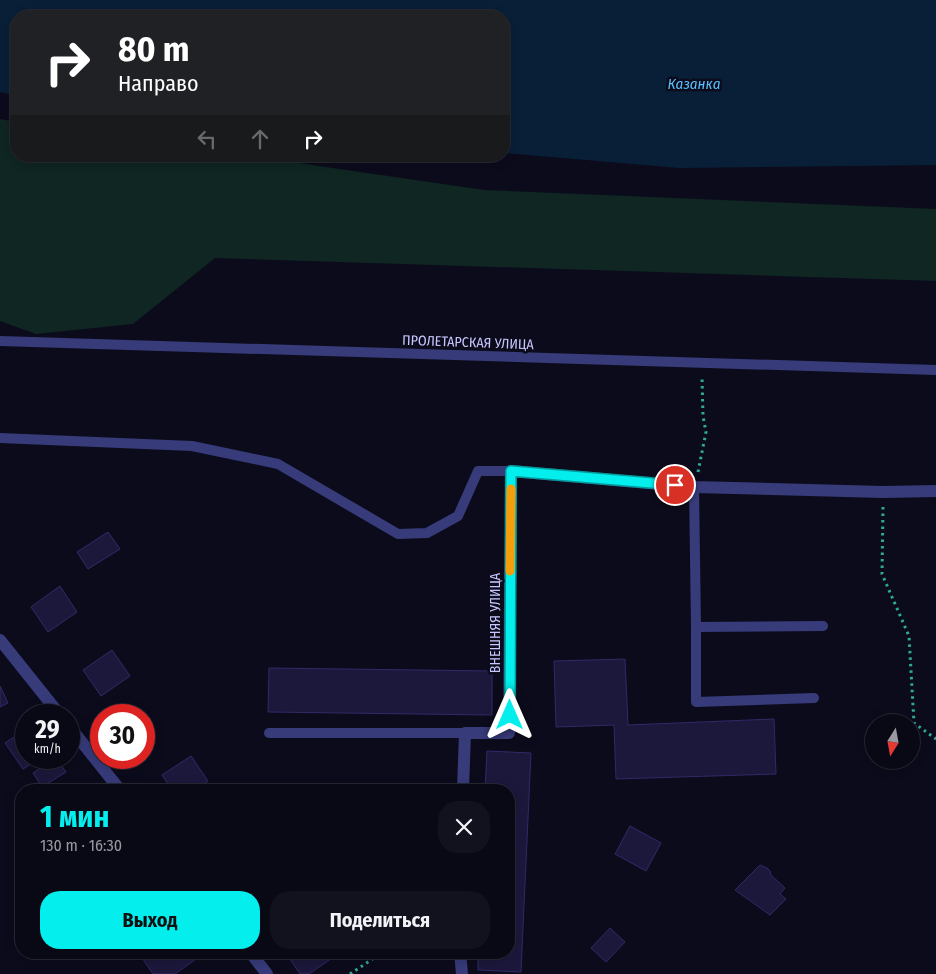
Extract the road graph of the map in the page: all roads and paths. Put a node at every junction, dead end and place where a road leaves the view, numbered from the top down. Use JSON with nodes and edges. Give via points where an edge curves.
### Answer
{"nodes":[{"id":1,"x":0,"y":341,"type":"edge"},
{"id":2,"x":701,"y":362,"type":"junction"},
{"id":3,"x":936,"y":370,"type":"edge"},
{"id":4,"x":0,"y":438,"type":"edge"},
{"id":5,"x":511,"y":471,"type":"junction"},
{"id":6,"x":694,"y":487,"type":"junction"},
{"id":7,"x":936,"y":491,"type":"edge"},
{"id":8,"x":883,"y":492,"type":"junction"},
{"id":9,"x":823,"y":626,"type":"dead end"},
{"id":10,"x":696,"y":627,"type":"junction"},
{"id":11,"x":0,"y":640,"type":"edge"},
{"id":12,"x":814,"y":698,"type":"dead end"},
{"id":13,"x":51,"y":704,"type":"edge"},
{"id":14,"x":269,"y":733,"type":"dead end"},
{"id":15,"x":465,"y":733,"type":"junction"},
{"id":16,"x":936,"y":739,"type":"edge"},
{"id":17,"x":80,"y":740,"type":"edge"},
{"id":18,"x":115,"y":784,"type":"edge"},
{"id":19,"x":463,"y":784,"type":"edge"},
{"id":20,"x":255,"y":959,"type":"edge"},
{"id":21,"x":372,"y":959,"type":"edge"},
{"id":22,"x":461,"y":959,"type":"edge"},
{"id":23,"x":267,"y":974,"type":"edge"},
{"id":24,"x":350,"y":974,"type":"edge"},
{"id":25,"x":462,"y":974,"type":"edge"}],
"edges":[{"from":1,"to":2,"type":"lane","name":"ПРОЛЕТАРСКАЯ УЛИЦА"},
{"from":2,"to":3,"type":"lane","name":"ПРОЛЕТАРСКАЯ УЛИЦА"},
{"from":2,"to":6,"type":"path","via":[[706,432]]},
{"from":4,"to":5,"type":"lane","via":[[192,446],[278,464],[398,534],[427,533],[458,516],[478,472]]},
{"from":5,"to":6,"type":"street"},
{"from":5,"to":15,"type":"street","name":"ВНЕШНЯЯ УЛИЦА","via":[[510,733]]},
{"from":6,"to":8,"type":"street"},
{"from":6,"to":10,"type":"lane"},
{"from":7,"to":8,"type":"street"},
{"from":8,"to":16,"type":"path","via":[[882,574],[909,636],[914,723]]},
{"from":9,"to":10,"type":"lane"},
{"from":10,"to":12,"type":"lane","via":[[696,702]]},
{"from":11,"to":13,"type":"street"},
{"from":14,"to":15,"type":"lane"},
{"from":15,"to":19,"type":"street"},
{"from":17,"to":18,"type":"street"},
{"from":20,"to":23,"type":"street"},
{"from":21,"to":24,"type":"path"},
{"from":22,"to":25,"type":"street"}]}
